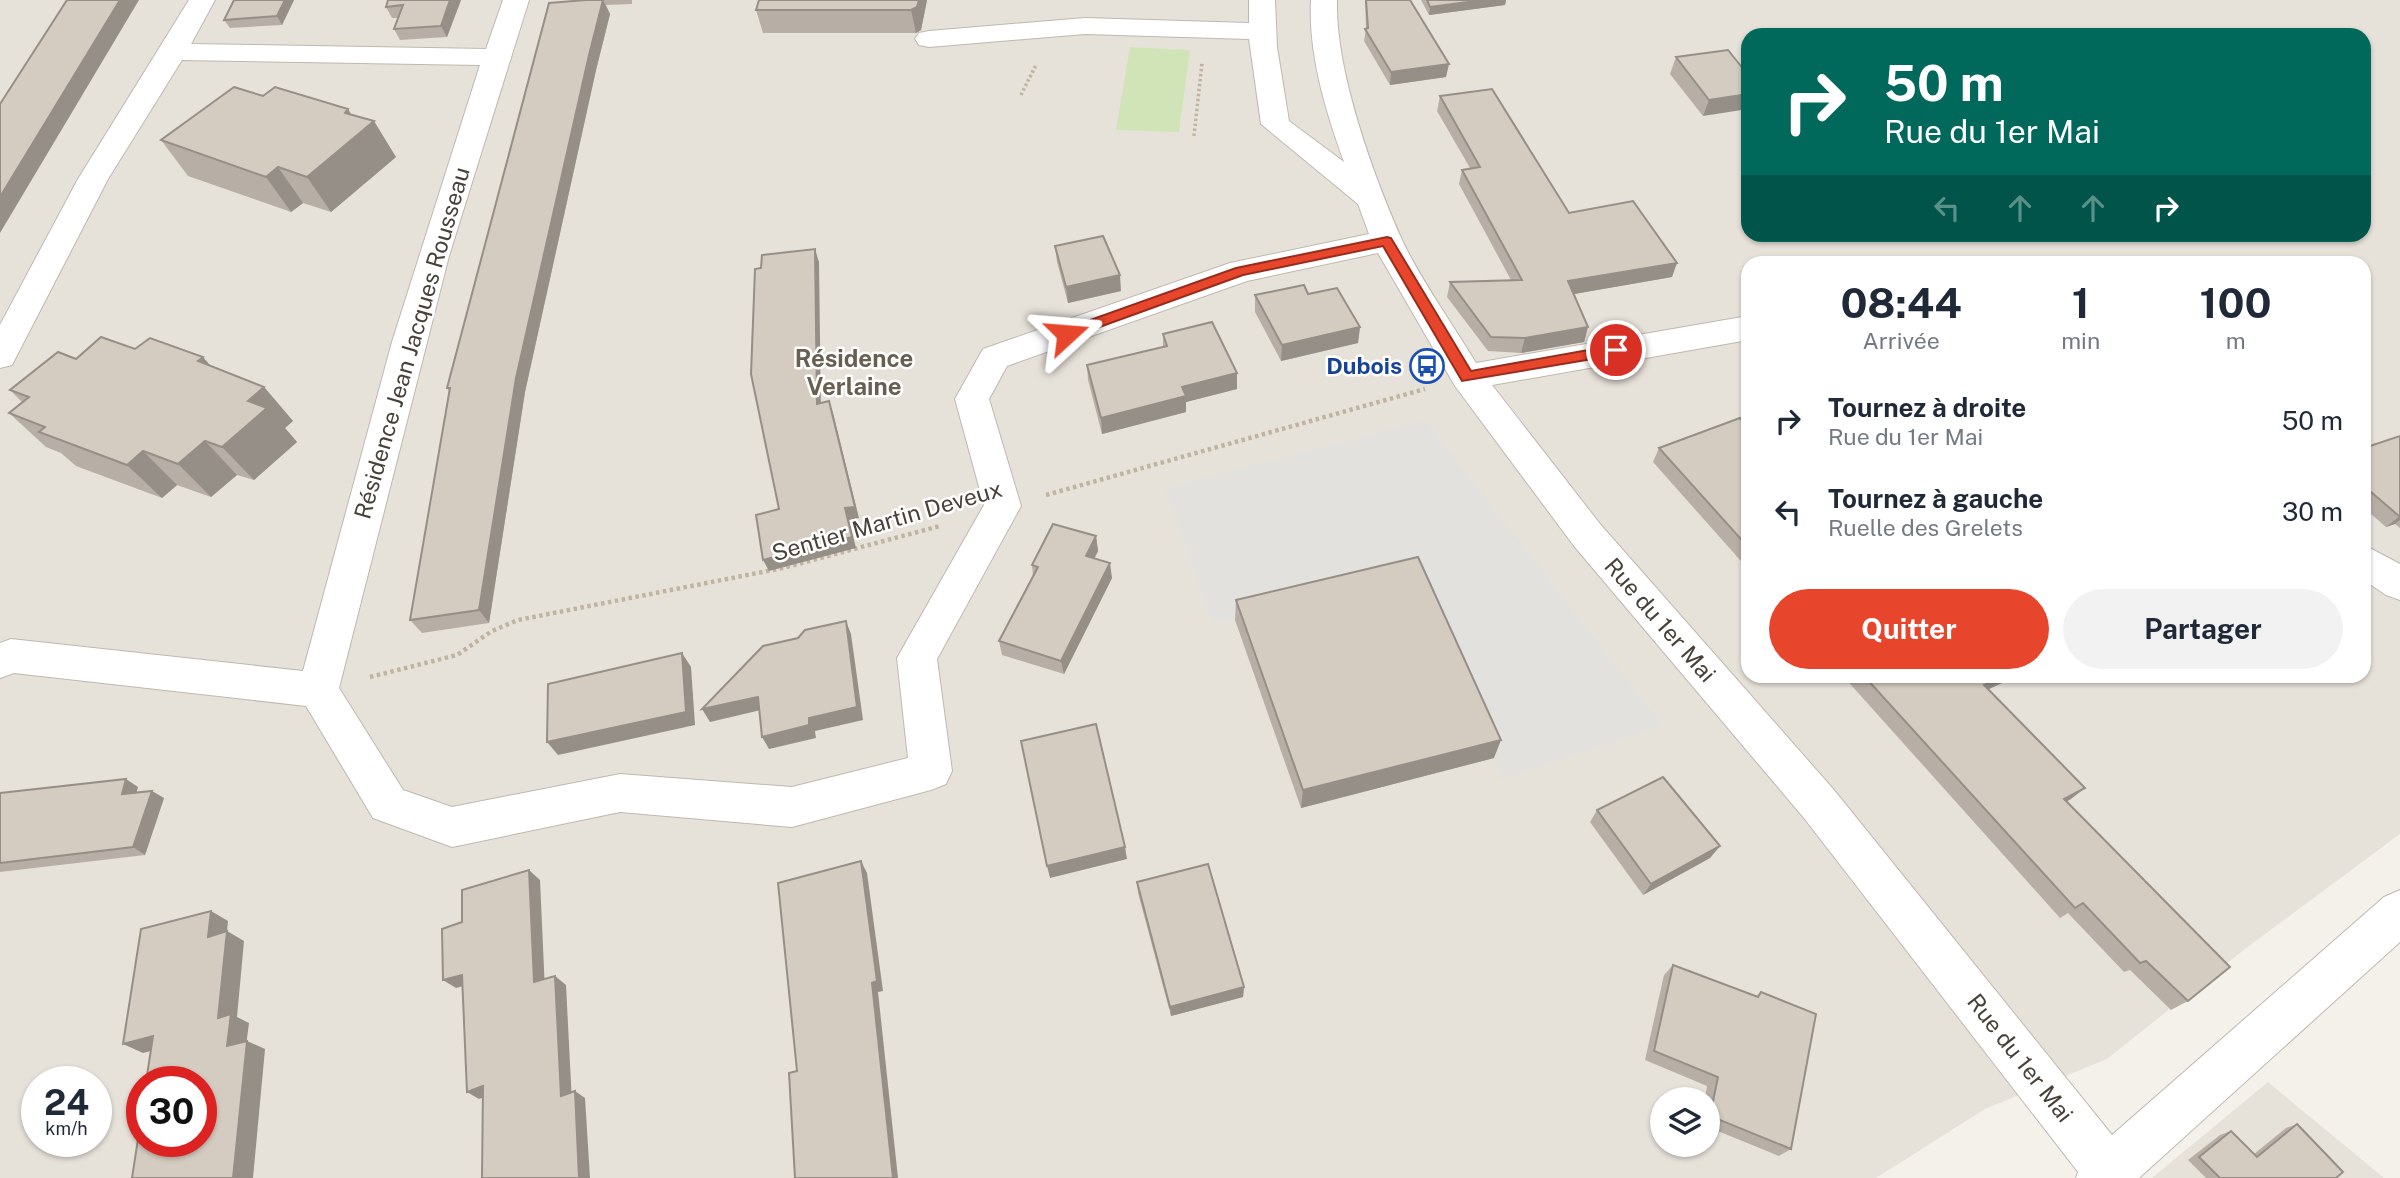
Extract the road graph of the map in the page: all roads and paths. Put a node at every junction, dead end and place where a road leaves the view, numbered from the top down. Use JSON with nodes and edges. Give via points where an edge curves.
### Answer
{"nodes":[{"id":1,"x":202,"y":0,"type":"edge"},
{"id":2,"x":516,"y":0,"type":"edge"},
{"id":3,"x":1262,"y":0,"type":"edge"},
{"id":4,"x":1324,"y":0,"type":"edge"},
{"id":5,"x":1263,"y":31,"type":"junction"},
{"id":6,"x":929,"y":39,"type":"dead end"},
{"id":7,"x":173,"y":52,"type":"junction"},
{"id":8,"x":495,"y":57,"type":"junction"},
{"id":9,"x":1372,"y":199,"type":"junction"},
{"id":10,"x":1387,"y":241,"type":"junction"},
{"id":11,"x":1741,"y":329,"type":"edge"},
{"id":12,"x":0,"y":356,"type":"edge"},
{"id":13,"x":1467,"y":377,"type":"junction"},
{"id":14,"x":1003,"y":506,"type":"junction"},
{"id":15,"x":2371,"y":565,"type":"edge"},
{"id":16,"x":2400,"y":584,"type":"edge"},
{"id":17,"x":4,"y":649,"type":"edge"},
{"id":18,"x":318,"y":690,"type":"junction"},
{"id":19,"x":2400,"y":912,"type":"edge"},
{"id":20,"x":2108,"y":1176,"type":"edge"}],
"edges":[{"from":1,"to":7,"type":"street"},
{"from":2,"to":8,"type":"street","name":"Résidence Jean Jacques Rousseau"},
{"from":3,"to":5,"type":"street"},
{"from":4,"to":9,"type":"street","name":"Rue du 1er Mai","via":[[1323,22],[1342,117]]},
{"from":5,"to":6,"type":"street","via":[[1085,26]]},
{"from":5,"to":9,"type":"street","via":[[1275,124]]},
{"from":7,"to":8,"type":"street"},
{"from":7,"to":12,"type":"street","via":[[93,179]]},
{"from":8,"to":18,"type":"street","name":"Résidence Jean Jacques Rousseau","via":[[395,387]]},
{"from":9,"to":10,"type":"street","name":"Rue du 1er Mai"},
{"from":10,"to":13,"type":"street","name":"Rue du 1er Mai"},
{"from":10,"to":14,"type":"street","via":[[1241,271],[995,358],[972,399]]},
{"from":11,"to":13,"type":"street"},
{"from":13,"to":14,"type":"path","name":"Sentier Martin Deveux"},
{"from":13,"to":20,"type":"street","name":"Rue du 1er Mai","via":[[1587,534],[1819,804]]},
{"from":14,"to":18,"type":"path","name":"Sentier Martin Deveux","via":[[861,551],[518,620],[457,655]]},
{"from":14,"to":18,"type":"street","via":[[916,658],[931,771],[792,807],[620,793],[452,827],[388,804]]},
{"from":15,"to":16,"type":"street"},
{"from":17,"to":18,"type":"street"},
{"from":19,"to":20,"type":"street"}]}
